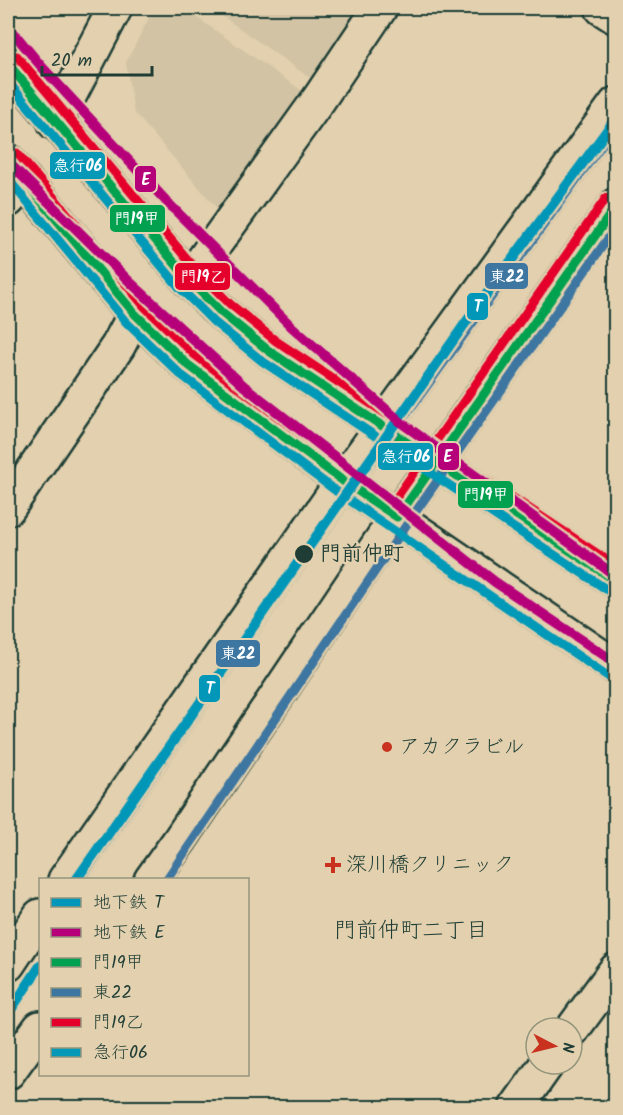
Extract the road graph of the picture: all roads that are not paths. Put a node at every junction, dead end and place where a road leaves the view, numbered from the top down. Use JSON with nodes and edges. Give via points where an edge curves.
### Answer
{"nodes":[{"id":1,"x":115,"y":8,"type":"edge"},
{"id":2,"x":380,"y":8,"type":"edge"},
{"id":3,"x":602,"y":8,"type":"edge"},
{"id":4,"x":615,"y":17,"type":"edge"},
{"id":5,"x":8,"y":64,"type":"edge"},
{"id":6,"x":615,"y":104,"type":"edge"},
{"id":7,"x":55,"y":123,"type":"junction"},
{"id":8,"x":13,"y":181,"type":"edge"},
{"id":9,"x":615,"y":205,"type":"edge"},
{"id":10,"x":189,"y":280,"type":"junction"},
{"id":11,"x":135,"y":315,"type":"junction"},
{"id":12,"x":384,"y":425,"type":"junction"},
{"id":13,"x":437,"y":461,"type":"junction"},
{"id":14,"x":343,"y":481,"type":"junction"},
{"id":15,"x":8,"y":508,"type":"edge"},
{"id":16,"x":397,"y":517,"type":"junction"},
{"id":17,"x":615,"y":581,"type":"edge"},
{"id":18,"x":615,"y":667,"type":"edge"},
{"id":19,"x":66,"y":878,"type":"edge"},
{"id":20,"x":152,"y":878,"type":"edge"},
{"id":21,"x":39,"y":917,"type":"edge"},
{"id":22,"x":8,"y":964,"type":"edge"},
{"id":23,"x":615,"y":970,"type":"edge"},
{"id":24,"x":582,"y":1016,"type":"edge"},
{"id":25,"x":39,"y":1029,"type":"edge"},
{"id":26,"x":8,"y":1072,"type":"edge"},
{"id":27,"x":538,"y":1076,"type":"edge"},
{"id":28,"x":516,"y":1107,"type":"edge"}],
"edges":[{"from":1,"to":7,"type":"main road"},
{"from":2,"to":10,"type":"main road"},
{"from":3,"to":4,"type":"main road"},
{"from":5,"to":7,"type":"main road"},
{"from":6,"to":12,"type":"main road"},
{"from":7,"to":10,"type":"main road"},
{"from":8,"to":11,"type":"main road"},
{"from":9,"to":13,"type":"main road"},
{"from":10,"to":12,"type":"main road","via":[[269,351]]},
{"from":11,"to":14,"type":"main road","via":[[186,364]]},
{"from":11,"to":15,"type":"main road"},
{"from":12,"to":13,"type":"main road"},
{"from":12,"to":14,"type":"main road"},
{"from":13,"to":16,"type":"main road"},
{"from":13,"to":17,"type":"main road"},
{"from":14,"to":16,"type":"main road"},
{"from":14,"to":19,"type":"main road"},
{"from":16,"to":18,"type":"main road"},
{"from":16,"to":20,"type":"main road"},
{"from":21,"to":22,"type":"main road"},
{"from":23,"to":24,"type":"main road"},
{"from":25,"to":26,"type":"main road"},
{"from":27,"to":28,"type":"main road"}]}
